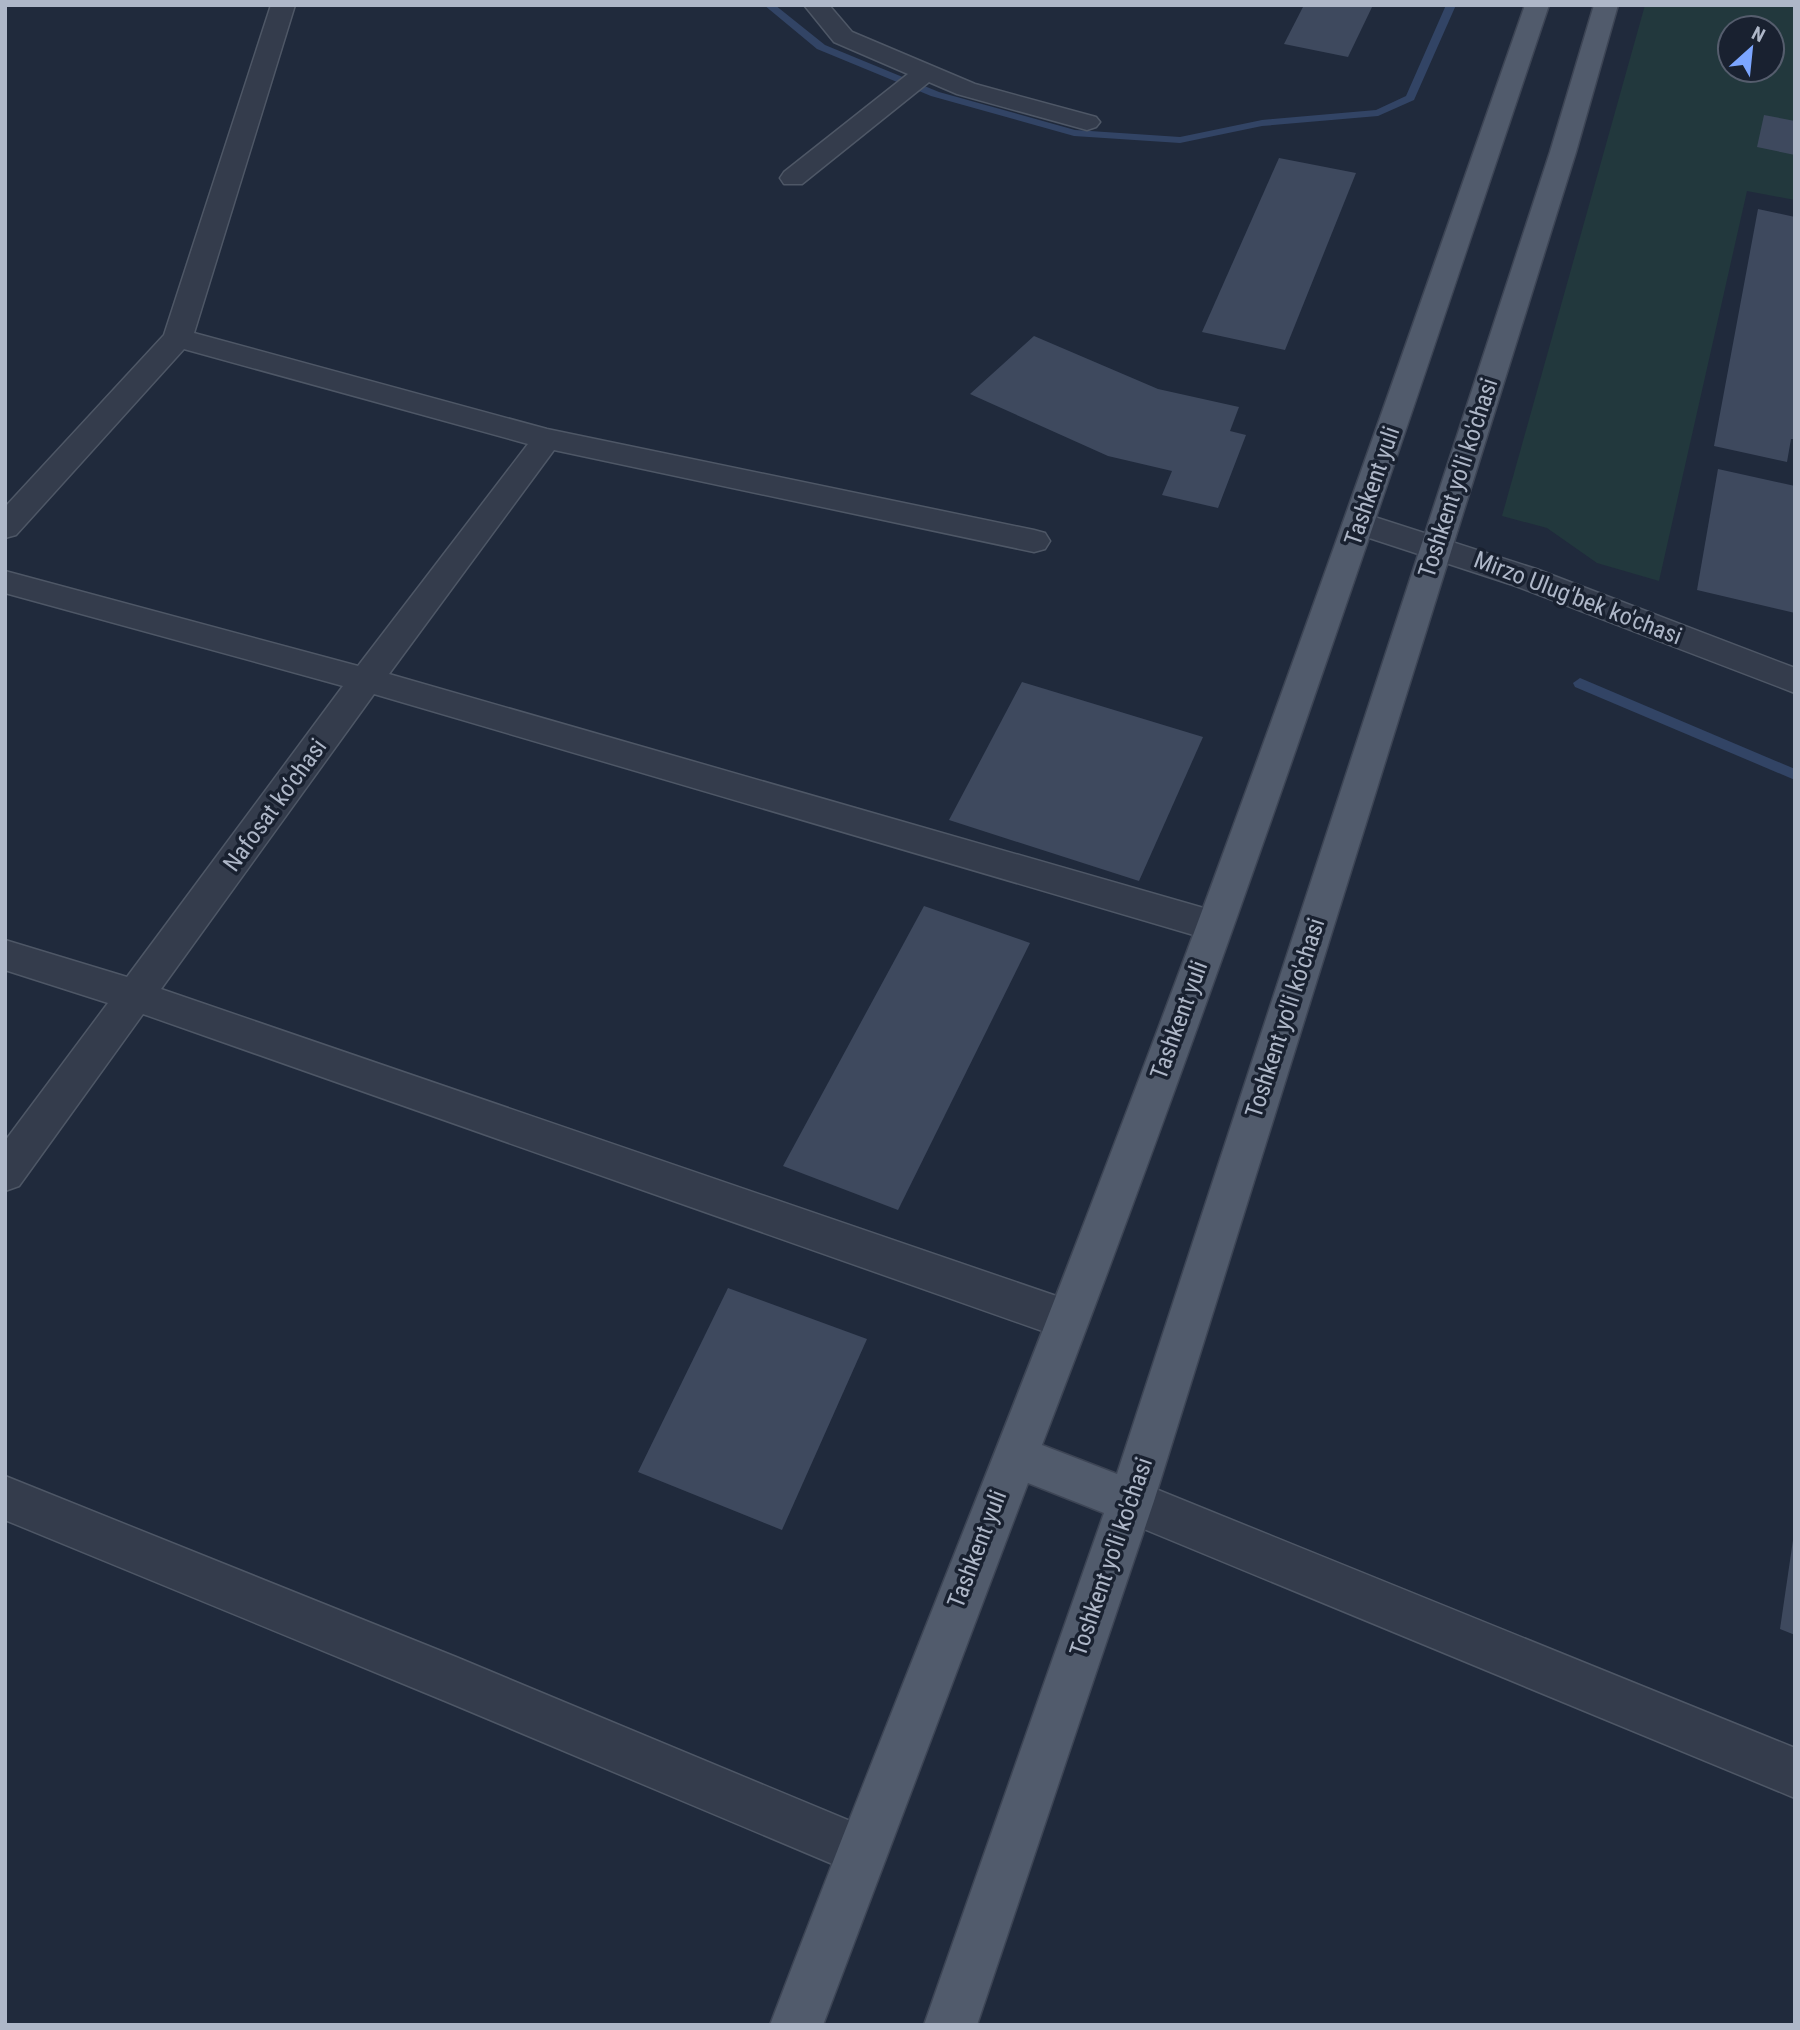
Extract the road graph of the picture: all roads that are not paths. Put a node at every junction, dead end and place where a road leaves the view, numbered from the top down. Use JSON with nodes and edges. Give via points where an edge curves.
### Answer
{"nodes":[{"id":1,"x":283,"y":5,"type":"edge"},
{"id":2,"x":816,"y":5,"type":"edge"},
{"id":3,"x":1537,"y":5,"type":"edge"},
{"id":4,"x":1606,"y":5,"type":"edge"},
{"id":5,"x":916,"y":80,"type":"junction"},
{"id":6,"x":1087,"y":122,"type":"dead end"},
{"id":7,"x":793,"y":178,"type":"dead end"},
{"id":8,"x":178,"y":338,"type":"junction"},
{"id":9,"x":547,"y":439,"type":"junction"},
{"id":10,"x":1359,"y":523,"type":"junction"},
{"id":11,"x":5,"y":527,"type":"edge"},
{"id":12,"x":1034,"y":541,"type":"dead end"},
{"id":13,"x":1437,"y":545,"type":"junction"},
{"id":14,"x":5,"y":582,"type":"edge"},
{"id":15,"x":366,"y":680,"type":"junction"},
{"id":16,"x":1795,"y":681,"type":"edge"},
{"id":17,"x":1214,"y":926,"type":"junction"},
{"id":18,"x":5,"y":955,"type":"edge"},
{"id":19,"x":136,"y":996,"type":"junction"},
{"id":20,"x":5,"y":1173,"type":"edge"},
{"id":21,"x":1068,"y":1320,"type":"junction"},
{"id":22,"x":1013,"y":1456,"type":"junction"},
{"id":23,"x":5,"y":1498,"type":"edge"},
{"id":24,"x":1131,"y":1501,"type":"junction"},
{"id":25,"x":1795,"y":1773,"type":"edge"},
{"id":26,"x":861,"y":1851,"type":"junction"},
{"id":27,"x":796,"y":2025,"type":"edge"},
{"id":28,"x":950,"y":2025,"type":"edge"}],
"edges":[{"from":1,"to":8,"type":"street"},
{"from":2,"to":5,"type":"street","via":[[843,37]]},
{"from":3,"to":10,"type":"main road","name":"Tashkent yuli"},
{"from":4,"to":13,"type":"main road","name":"Toshkent yo'li ko'chasi"},
{"from":5,"to":6,"type":"street"},
{"from":5,"to":7,"type":"street"},
{"from":8,"to":9,"type":"street"},
{"from":8,"to":11,"type":"street"},
{"from":9,"to":12,"type":"street"},
{"from":9,"to":15,"type":"street","name":"Nafosat ko‘chasi"},
{"from":10,"to":13,"type":"street","name":"Mirzo Ulug'bek ko'chasi"},
{"from":10,"to":17,"type":"main road","name":"Tashkent yuli"},
{"from":13,"to":16,"type":"street","name":"Mirzo Ulug'bek ko'chasi"},
{"from":13,"to":24,"type":"main road","name":"Toshkent yo'li ko'chasi"},
{"from":14,"to":15,"type":"street"},
{"from":15,"to":17,"type":"street"},
{"from":15,"to":19,"type":"street","name":"Nafosat ko‘chasi"},
{"from":17,"to":21,"type":"main road","name":"Tashkent yuli"},
{"from":18,"to":19,"type":"street"},
{"from":19,"to":20,"type":"street","name":"Nafosat ko‘chasi"},
{"from":19,"to":21,"type":"street"},
{"from":21,"to":22,"type":"main road","name":"Tashkent yuli"},
{"from":22,"to":24,"type":"main road"},
{"from":22,"to":26,"type":"main road","name":"Tashkent yuli"},
{"from":23,"to":26,"type":"street"},
{"from":24,"to":25,"type":"street"},
{"from":24,"to":28,"type":"main road","name":"Toshkent yo'li ko'chasi"},
{"from":26,"to":27,"type":"main road","name":"Tashkent yuli"}]}
